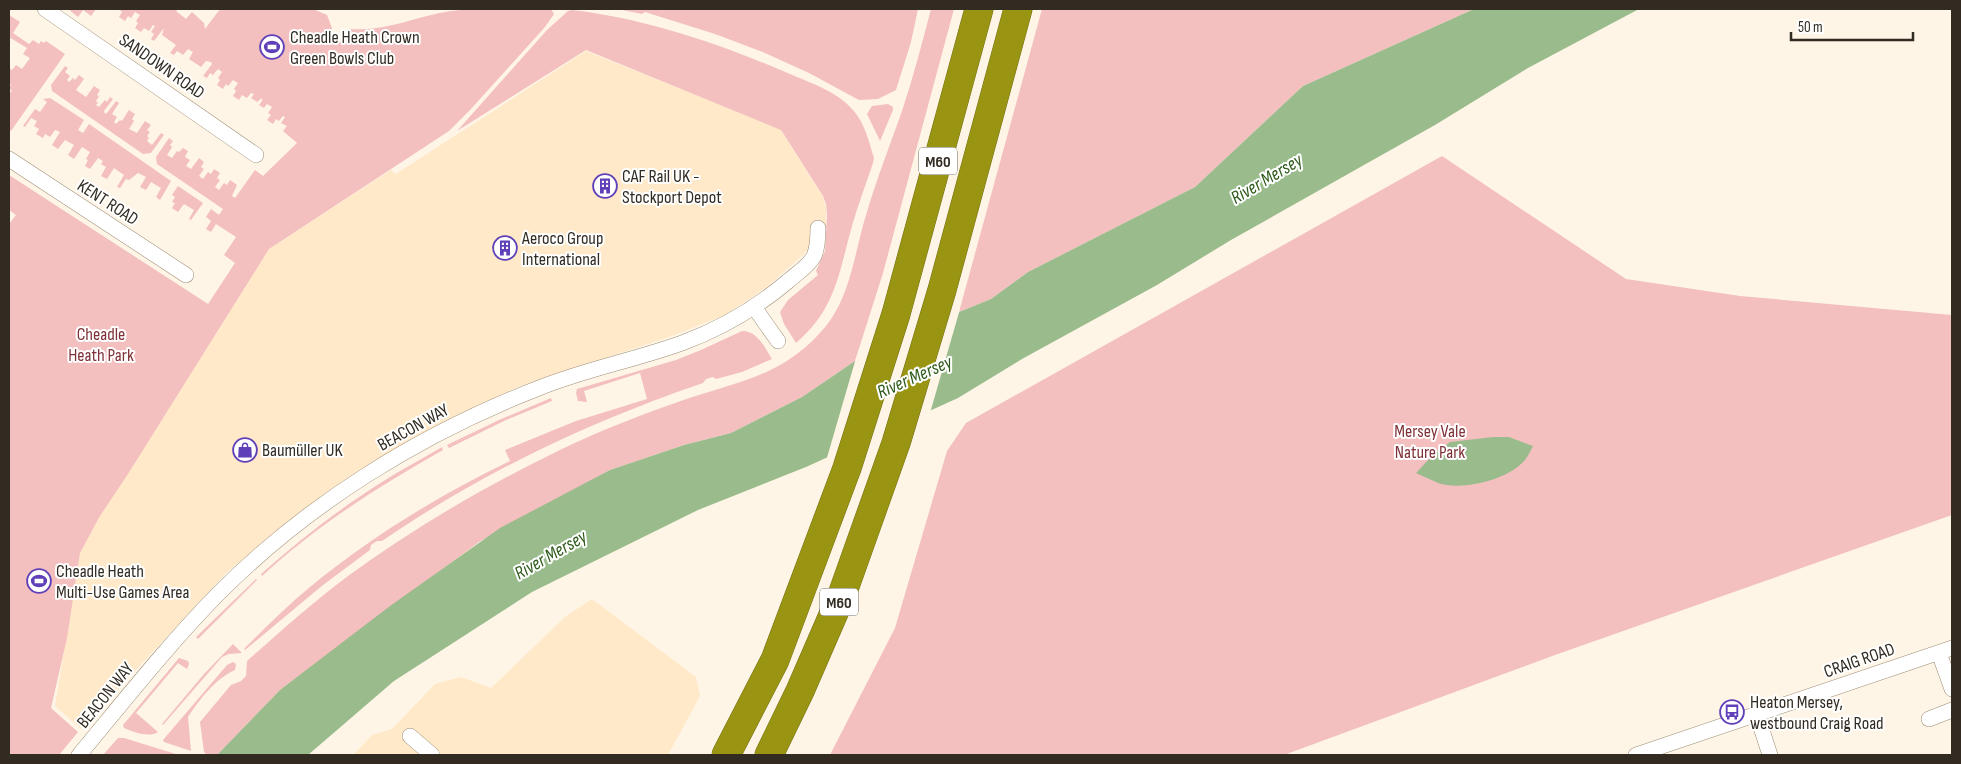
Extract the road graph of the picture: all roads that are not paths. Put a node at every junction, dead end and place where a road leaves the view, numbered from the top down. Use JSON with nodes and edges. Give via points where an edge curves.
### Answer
{"nodes":[{"id":1,"x":45,"y":9,"type":"edge"},
{"id":2,"x":979,"y":9,"type":"edge"},
{"id":3,"x":1018,"y":9,"type":"edge"},
{"id":4,"x":256,"y":155,"type":"dead end"},
{"id":5,"x":9,"y":160,"type":"edge"},
{"id":6,"x":818,"y":228,"type":"dead end"},
{"id":7,"x":186,"y":275,"type":"dead end"},
{"id":8,"x":754,"y":307,"type":"junction"},
{"id":9,"x":778,"y":341,"type":"dead end"},
{"id":10,"x":1945,"y":650,"type":"edge"},
{"id":11,"x":1952,"y":689,"type":"edge"},
{"id":12,"x":1952,"y":710,"type":"edge"},
{"id":13,"x":1756,"y":716,"type":"junction"},
{"id":14,"x":1929,"y":719,"type":"dead end"},
{"id":15,"x":410,"y":736,"type":"dead end"},
{"id":16,"x":79,"y":755,"type":"edge"},
{"id":17,"x":432,"y":755,"type":"edge"},
{"id":18,"x":726,"y":755,"type":"edge"},
{"id":19,"x":769,"y":755,"type":"edge"},
{"id":20,"x":1636,"y":755,"type":"edge"},
{"id":21,"x":1770,"y":755,"type":"edge"}],
"edges":[{"from":1,"to":4,"type":"street","name":"SANDOWN ROAD"},
{"from":2,"to":18,"type":"highway","number":"M60","via":[[896,314],[847,468],[775,660]]},
{"from":3,"to":19,"type":"highway","number":"M60","via":[[942,290],[896,443],[843,592]]},
{"from":5,"to":7,"type":"street","name":"KENT ROAD"},
{"from":6,"to":8,"type":"street","name":"BEACON WAY","via":[[817,246],[812,258]]},
{"from":8,"to":9,"type":"street"},
{"from":8,"to":16,"type":"street","name":"BEACON WAY","via":[[683,342],[562,379],[483,412],[394,458],[338,494],[262,553],[218,594]]},
{"from":10,"to":11,"type":"street"},
{"from":10,"to":13,"type":"street","name":"CRAIG ROAD"},
{"from":12,"to":14,"type":"street"},
{"from":13,"to":20,"type":"street","name":"CRAIG ROAD"},
{"from":13,"to":21,"type":"street"},
{"from":15,"to":17,"type":"street"}]}
